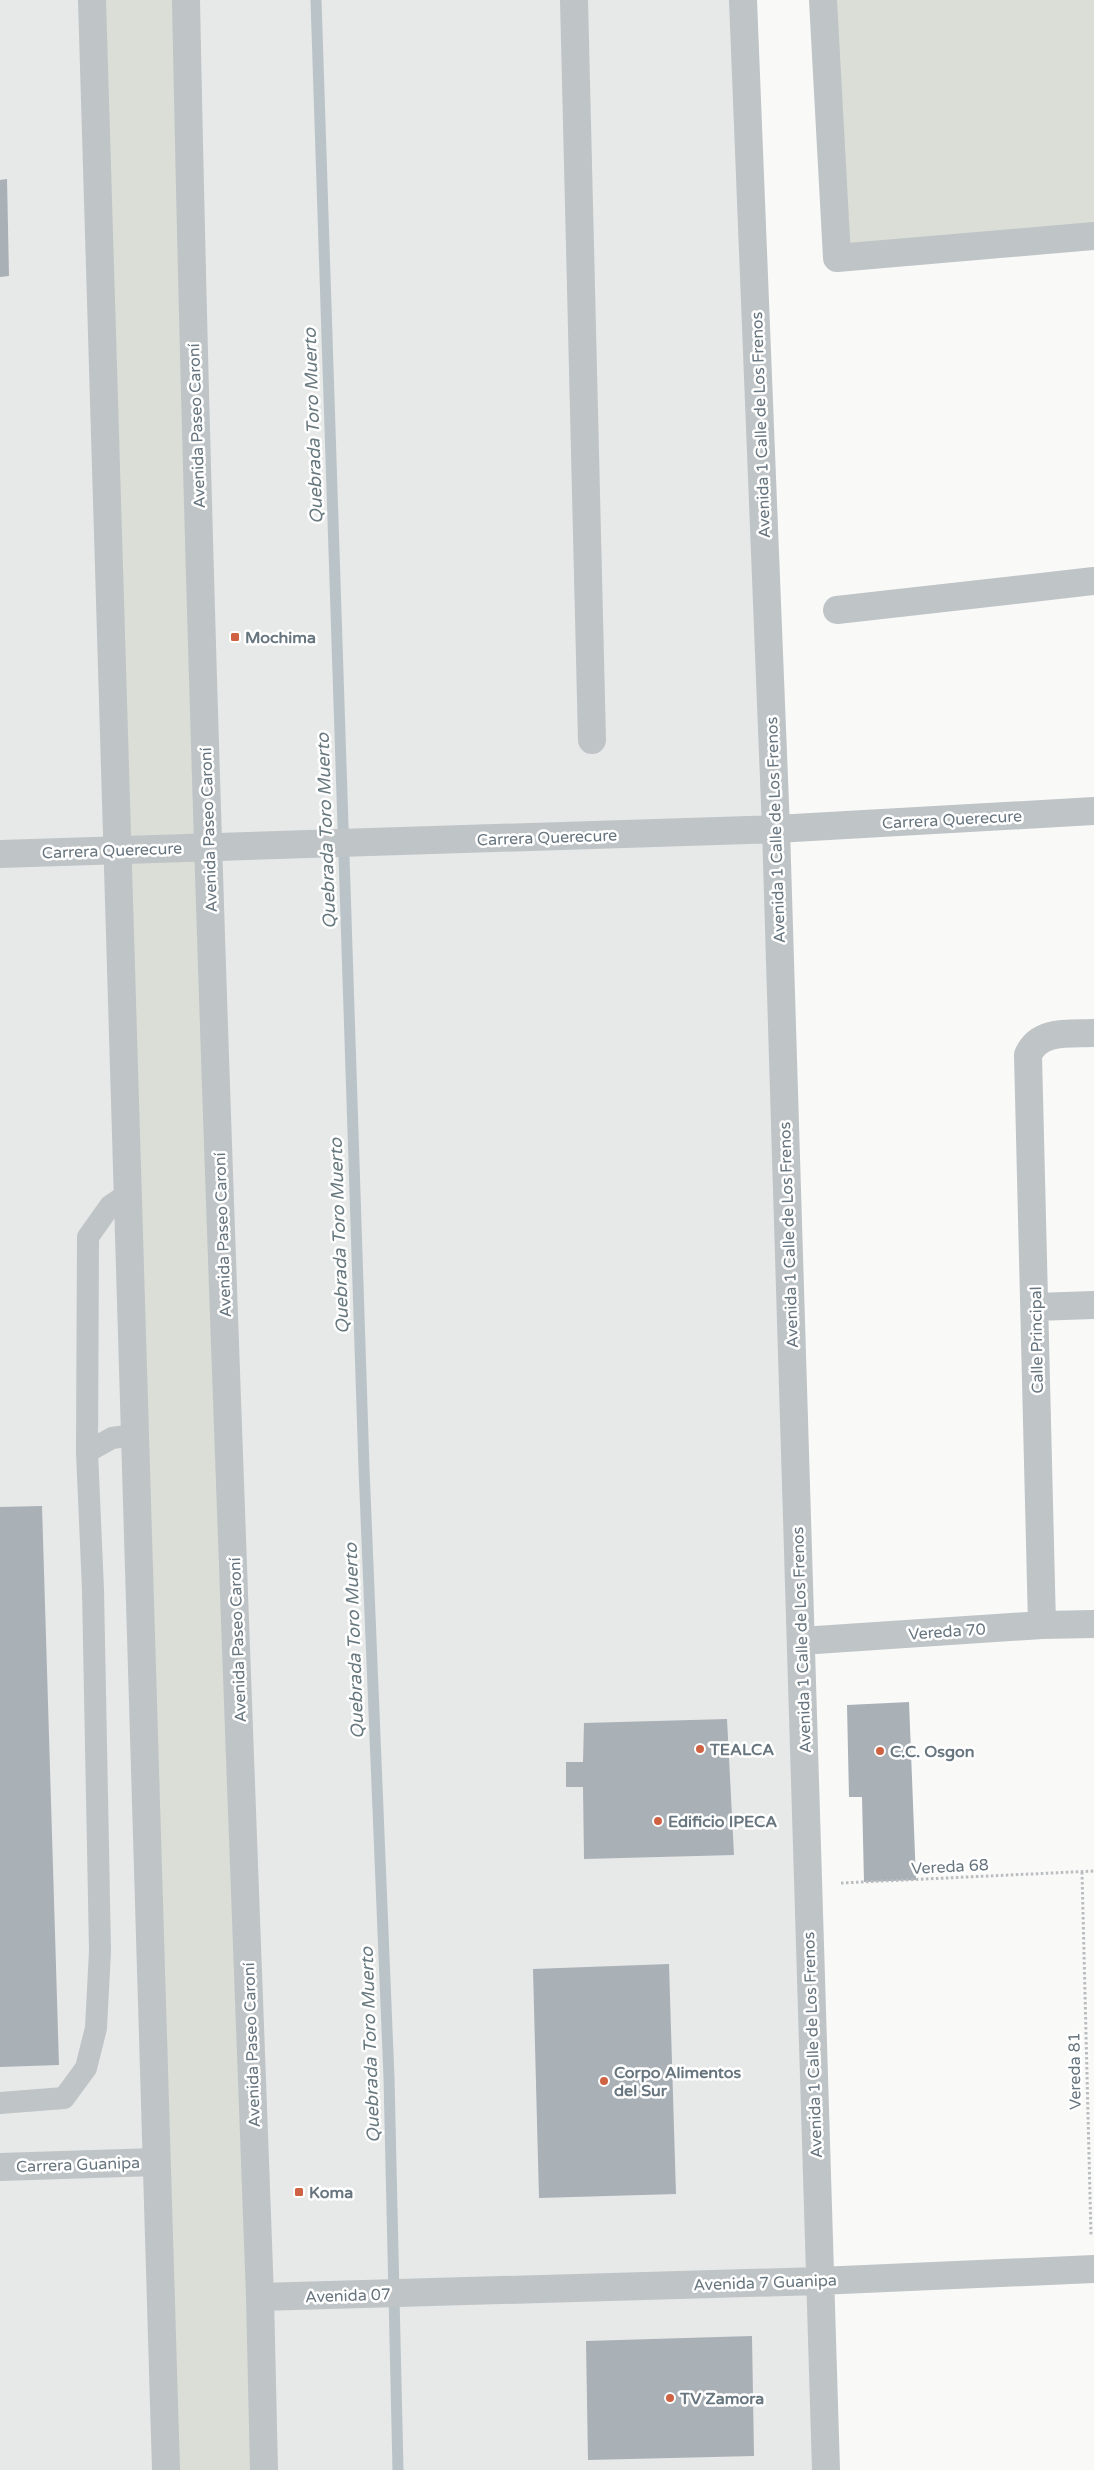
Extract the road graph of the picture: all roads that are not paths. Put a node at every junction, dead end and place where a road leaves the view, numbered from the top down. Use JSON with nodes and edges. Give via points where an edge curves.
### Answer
{"nodes":[{"id":1,"x":92,"y":0,"type":"edge"},
{"id":2,"x":186,"y":0,"type":"edge"},
{"id":3,"x":574,"y":0,"type":"edge"},
{"id":4,"x":743,"y":0,"type":"edge"},
{"id":5,"x":823,"y":0,"type":"edge"},
{"id":6,"x":1094,"y":236,"type":"edge"},
{"id":7,"x":1094,"y":581,"type":"edge"},
{"id":8,"x":837,"y":610,"type":"dead end"},
{"id":9,"x":592,"y":740,"type":"dead end"},
{"id":10,"x":1094,"y":812,"type":"edge"},
{"id":11,"x":776,"y":829,"type":"junction"},
{"id":12,"x":208,"y":847,"type":"junction"},
{"id":13,"x":118,"y":850,"type":"junction"},
{"id":14,"x":0,"y":854,"type":"edge"},
{"id":15,"x":1094,"y":1033,"type":"edge"},
{"id":16,"x":128,"y":1194,"type":"junction"},
{"id":17,"x":1094,"y":1305,"type":"edge"},
{"id":18,"x":1035,"y":1307,"type":"junction"},
{"id":19,"x":135,"y":1435,"type":"junction"},
{"id":20,"x":87,"y":1452,"type":"junction"},
{"id":21,"x":1094,"y":1624,"type":"edge"},
{"id":22,"x":1042,"y":1625,"type":"junction"},
{"id":23,"x":801,"y":1641,"type":"junction"},
{"id":24,"x":0,"y":2103,"type":"edge"},
{"id":25,"x":156,"y":2162,"type":"junction"},
{"id":26,"x":0,"y":2167,"type":"edge"},
{"id":27,"x":1093,"y":2269,"type":"edge"},
{"id":28,"x":819,"y":2281,"type":"junction"},
{"id":29,"x":436,"y":2292,"type":"joint"},
{"id":30,"x":260,"y":2298,"type":"junction"},
{"id":31,"x":166,"y":2470,"type":"edge"},
{"id":32,"x":264,"y":2470,"type":"edge"},
{"id":33,"x":826,"y":2470,"type":"edge"}],
"edges":[{"from":1,"to":13,"type":"street"},
{"from":2,"to":12,"type":"street","name":"Avenida Paseo Caroní"},
{"from":3,"to":9,"type":"street"},
{"from":4,"to":11,"type":"street","name":"Avenida 1 Calle de Los Frenos"},
{"from":5,"to":6,"type":"street","via":[[837,258]]},
{"from":7,"to":8,"type":"street"},
{"from":10,"to":11,"type":"street","name":"Carrera Querecure"},
{"from":11,"to":12,"type":"street","name":"Carrera Querecure"},
{"from":11,"to":23,"type":"street","name":"Avenida 1 Calle de Los Frenos"},
{"from":12,"to":13,"type":"street","name":"Carrera Querecure"},
{"from":12,"to":30,"type":"street","name":"Avenida Paseo Caroní"},
{"from":13,"to":14,"type":"street","name":"Carrera Querecure"},
{"from":13,"to":16,"type":"street"},
{"from":15,"to":18,"type":"street","name":"Calle Principal","via":[[1048,1035],[1038,1039],[1028,1055]]},
{"from":16,"to":19,"type":"street"},
{"from":16,"to":20,"type":"lane","via":[[110,1206],[88,1237]]},
{"from":17,"to":18,"type":"street"},
{"from":18,"to":22,"type":"street","name":"Calle Principal"},
{"from":19,"to":20,"type":"lane","via":[[112,1438]]},
{"from":19,"to":25,"type":"street"},
{"from":20,"to":24,"type":"lane","via":[[100,1951],[96,2028],[86,2068],[64,2098]]},
{"from":21,"to":22,"type":"street","name":"Vereda 70"},
{"from":22,"to":23,"type":"street","name":"Vereda 70"},
{"from":23,"to":28,"type":"street","name":"Avenida 1 Calle de Los Frenos"},
{"from":25,"to":26,"type":"street","name":"Carrera Guanipa"},
{"from":25,"to":31,"type":"street"},
{"from":27,"to":28,"type":"street","name":"Avenida 7 Guanipa"},
{"from":28,"to":29,"type":"street","name":"Avenida 7 Guanipa"},
{"from":28,"to":33,"type":"street","name":"Avenida 1 Calle de Los Frenos"},
{"from":29,"to":30,"type":"street","name":"Avenida 07"},
{"from":30,"to":32,"type":"street","name":"Avenida Paseo Caroní"}]}
